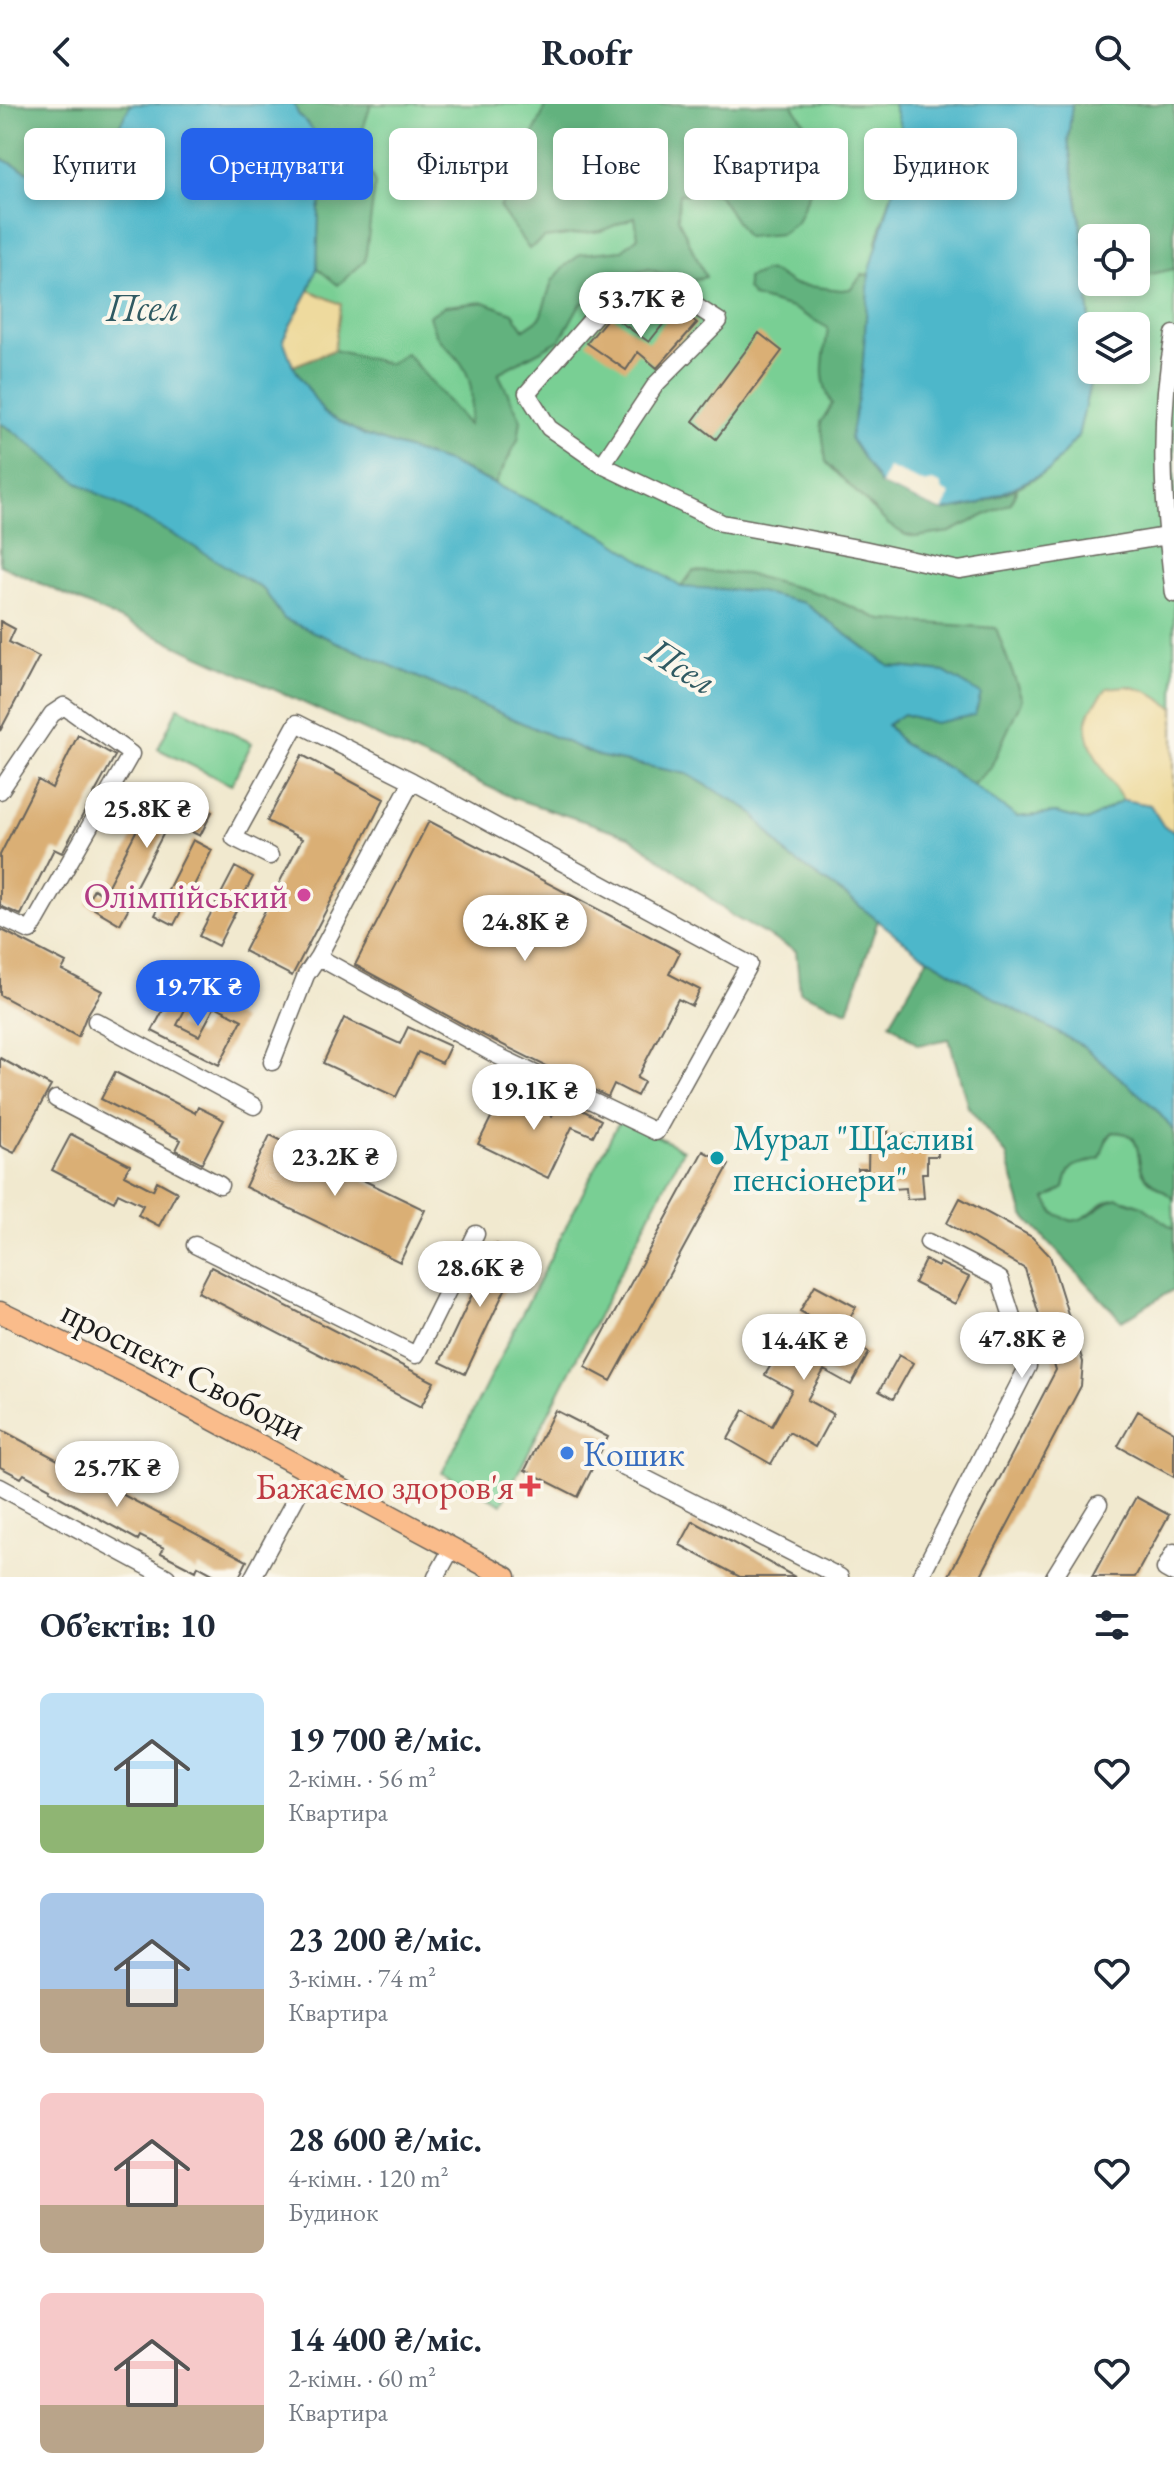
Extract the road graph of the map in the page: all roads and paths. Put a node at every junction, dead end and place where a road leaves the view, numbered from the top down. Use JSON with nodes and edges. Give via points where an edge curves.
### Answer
{"nodes":[{"id":1,"x":1174,"y":334,"type":"edge"},
{"id":2,"x":602,"y":465,"type":"junction"},
{"id":3,"x":1167,"y":536,"type":"junction"},
{"id":4,"x":1174,"y":594,"type":"edge"},
{"id":5,"x":412,"y":781,"type":"junction"},
{"id":6,"x":0,"y":791,"type":"edge"},
{"id":7,"x":270,"y":856,"type":"dead end"},
{"id":8,"x":0,"y":917,"type":"edge"},
{"id":9,"x":318,"y":957,"type":"junction"},
{"id":10,"x":96,"y":1021,"type":"dead end"},
{"id":11,"x":272,"y":1062,"type":"dead end"},
{"id":12,"x":56,"y":1099,"type":"dead end"},
{"id":13,"x":254,"y":1106,"type":"dead end"},
{"id":14,"x":220,"y":1185,"type":"dead end"},
{"id":15,"x":476,"y":1234,"type":"dead end"},
{"id":16,"x":928,"y":1242,"type":"dead end"},
{"id":17,"x":195,"y":1245,"type":"dead end"},
{"id":18,"x":0,"y":1312,"type":"edge"},
{"id":19,"x":621,"y":1466,"type":"dead end"},
{"id":20,"x":310,"y":1472,"type":"junction"},
{"id":21,"x":0,"y":1487,"type":"edge"},
{"id":22,"x":1099,"y":1504,"type":"dead end"},
{"id":23,"x":452,"y":1548,"type":"junction"},
{"id":24,"x":1174,"y":1552,"type":"edge"},
{"id":25,"x":1174,"y":1574,"type":"edge"},
{"id":26,"x":167,"y":1577,"type":"edge"},
{"id":27,"x":253,"y":1577,"type":"edge"},
{"id":28,"x":436,"y":1577,"type":"edge"},
{"id":29,"x":506,"y":1577,"type":"edge"},
{"id":30,"x":840,"y":1577,"type":"edge"},
{"id":31,"x":920,"y":1577,"type":"edge"},
{"id":32,"x":1054,"y":1577,"type":"edge"}],
"edges":[{"from":1,"to":3,"type":"street","via":[[1162,465]]},
{"from":2,"to":2,"type":"street","via":[[549,428],[527,393],[612,296],[666,287],[719,321],[656,384]]},
{"from":2,"to":3,"type":"street","via":[[722,523],[959,570]]},
{"from":3,"to":4,"type":"street"},
{"from":5,"to":7,"type":"street","via":[[297,723],[234,838]]},
{"from":5,"to":9,"type":"street"},
{"from":5,"to":9,"type":"street","via":[[749,964],[656,1132],[494,1054]]},
{"from":6,"to":8,"type":"street","via":[[52,714],[64,706],[131,754],[30,931]]},
{"from":9,"to":11,"type":"street"},
{"from":10,"to":13,"type":"street"},
{"from":12,"to":14,"type":"street"},
{"from":15,"to":17,"type":"street","via":[[416,1355]]},
{"from":16,"to":31,"type":"street","via":[[1000,1279],[1028,1366]]},
{"from":18,"to":20,"type":"main road","name":"проспект Свободи"},
{"from":19,"to":30,"type":"street"},
{"from":20,"to":23,"type":"main road","name":"проспект Свободи"},
{"from":20,"to":27,"type":"street"},
{"from":21,"to":26,"type":"street"},
{"from":22,"to":32,"type":"street"},
{"from":23,"to":28,"type":"street"},
{"from":23,"to":29,"type":"main road","name":"проспект Свободи"},
{"from":24,"to":25,"type":"street","via":[[1165,1569]]}]}
